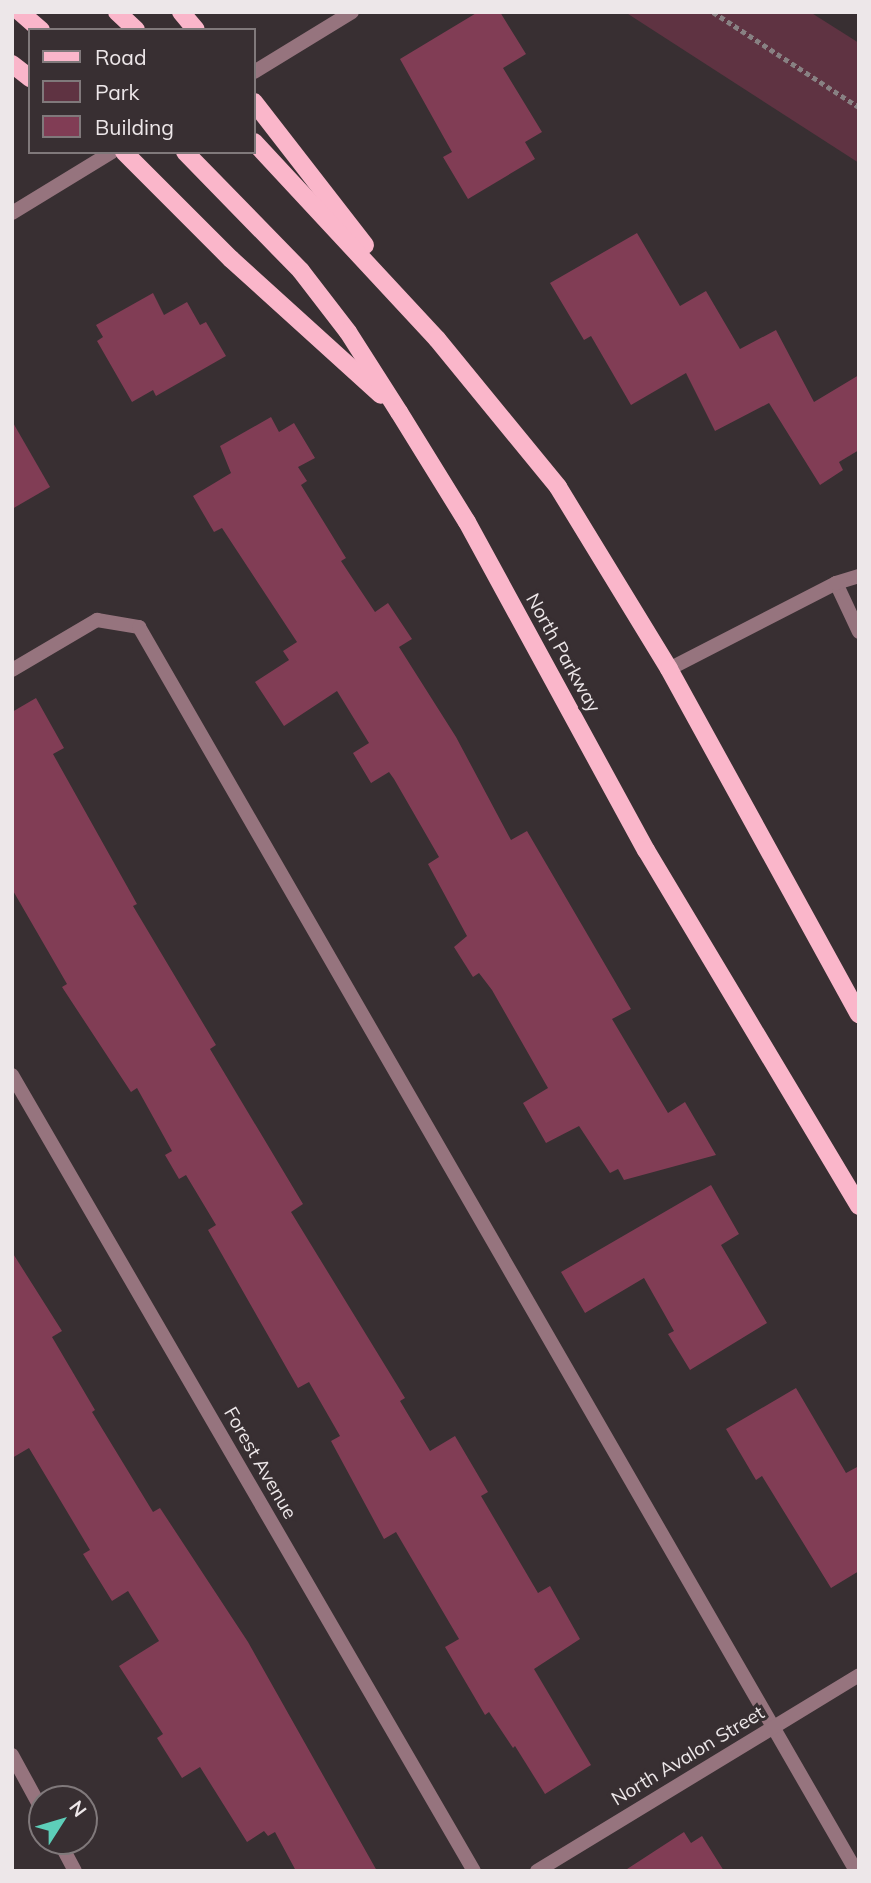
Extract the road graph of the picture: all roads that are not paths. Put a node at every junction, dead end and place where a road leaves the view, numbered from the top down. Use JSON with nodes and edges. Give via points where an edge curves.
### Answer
{"nodes":[{"id":1,"x":20,"y":12,"type":"edge"},
{"id":2,"x":117,"y":12,"type":"edge"},
{"id":3,"x":181,"y":12,"type":"edge"},
{"id":4,"x":352,"y":12,"type":"edge"},
{"id":5,"x":39,"y":28,"type":"edge"},
{"id":6,"x":134,"y":28,"type":"edge"},
{"id":7,"x":194,"y":28,"type":"edge"},
{"id":8,"x":12,"y":64,"type":"edge"},
{"id":9,"x":256,"y":71,"type":"edge"},
{"id":10,"x":28,"y":76,"type":"edge"},
{"id":11,"x":256,"y":105,"type":"edge"},
{"id":12,"x":256,"y":144,"type":"edge"},
{"id":13,"x":109,"y":154,"type":"edge"},
{"id":14,"x":126,"y":154,"type":"edge"},
{"id":15,"x":187,"y":154,"type":"edge"},
{"id":16,"x":12,"y":212,"type":"edge"},
{"id":17,"x":438,"y":339,"type":"junction"},
{"id":18,"x":399,"y":412,"type":"junction"},
{"id":19,"x":859,"y":576,"type":"edge"},
{"id":20,"x":836,"y":583,"type":"junction"},
{"id":21,"x":859,"y":632,"type":"edge"},
{"id":22,"x":669,"y":669,"type":"junction"},
{"id":23,"x":12,"y":670,"type":"edge"},
{"id":24,"x":859,"y":1014,"type":"edge"},
{"id":25,"x":12,"y":1075,"type":"edge"},
{"id":26,"x":859,"y":1206,"type":"edge"},
{"id":27,"x":859,"y":1675,"type":"edge"},
{"id":28,"x":773,"y":1727,"type":"junction"},
{"id":29,"x":12,"y":1755,"type":"edge"},
{"id":30,"x":28,"y":1785,"type":"edge"},
{"id":31,"x":66,"y":1855,"type":"edge"},
{"id":32,"x":75,"y":1871,"type":"edge"},
{"id":33,"x":474,"y":1871,"type":"edge"},
{"id":34,"x":537,"y":1871,"type":"edge"},
{"id":35,"x":856,"y":1871,"type":"edge"}],
"edges":[{"from":1,"to":5,"type":"main road"},
{"from":2,"to":6,"type":"main road"},
{"from":3,"to":7,"type":"main road"},
{"from":4,"to":9,"type":"street"},
{"from":8,"to":10,"type":"main road"},
{"from":11,"to":17,"type":"main road"},
{"from":12,"to":17,"type":"main road"},
{"from":13,"to":16,"type":"street"},
{"from":14,"to":18,"type":"main road","via":[[231,259]]},
{"from":15,"to":18,"type":"main road","name":"North Parkway","via":[[301,271],[348,332]]},
{"from":17,"to":22,"type":"main road","via":[[558,487]]},
{"from":18,"to":26,"type":"main road","name":"North Parkway","via":[[467,522],[646,850]]},
{"from":19,"to":20,"type":"street"},
{"from":20,"to":21,"type":"street"},
{"from":20,"to":22,"type":"street"},
{"from":22,"to":24,"type":"main road"},
{"from":23,"to":28,"type":"street","via":[[97,620],[139,626]]},
{"from":25,"to":33,"type":"street","name":"Forest Avenue"},
{"from":27,"to":28,"type":"street","name":"North Avalon Street"},
{"from":28,"to":34,"type":"street","name":"North Avalon Street"},
{"from":28,"to":35,"type":"street"},
{"from":29,"to":30,"type":"street"},
{"from":31,"to":32,"type":"street"}]}
